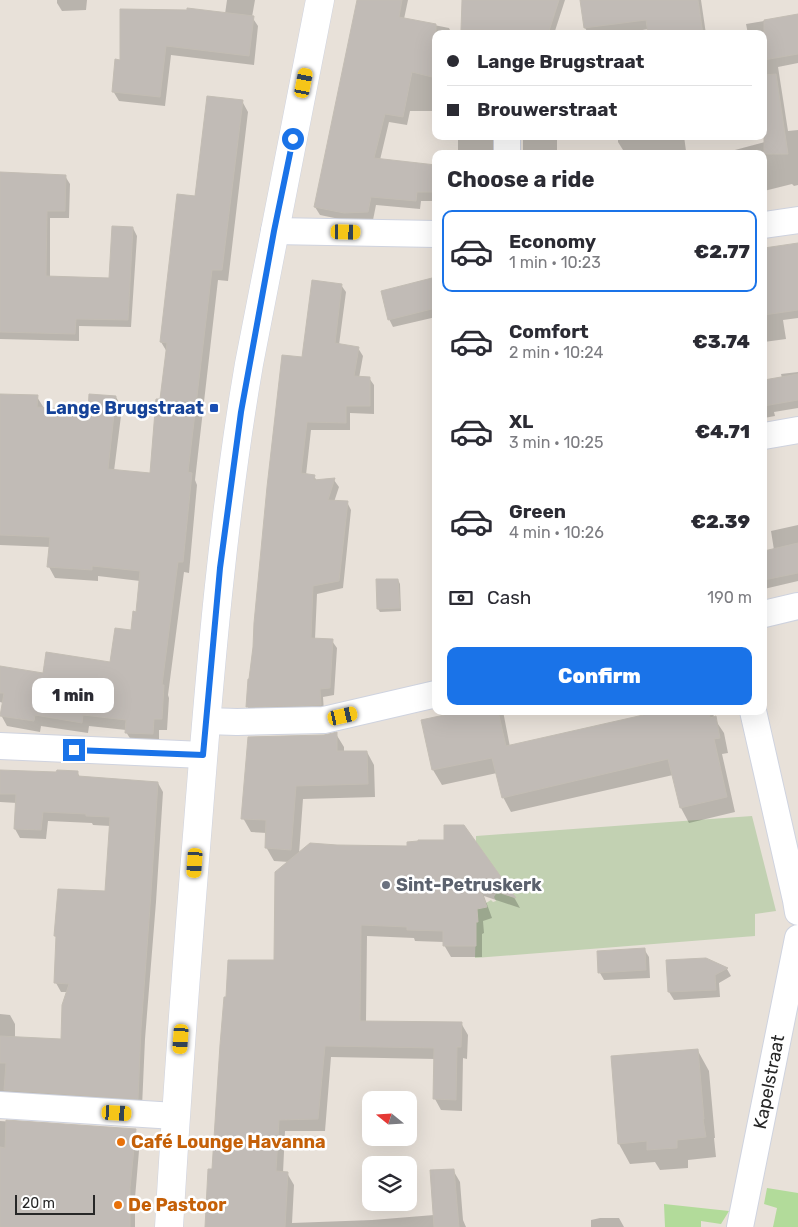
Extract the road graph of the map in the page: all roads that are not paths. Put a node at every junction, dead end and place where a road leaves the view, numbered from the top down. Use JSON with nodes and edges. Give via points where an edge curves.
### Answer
{"nodes":[{"id":1,"x":320,"y":0,"type":"edge"},
{"id":2,"x":798,"y":220,"type":"edge"},
{"id":3,"x":767,"y":225,"type":"edge"},
{"id":4,"x":274,"y":231,"type":"junction"},
{"id":5,"x":432,"y":234,"type":"edge"},
{"id":6,"x":798,"y":430,"type":"edge"},
{"id":7,"x":767,"y":435,"type":"edge"},
{"id":8,"x":798,"y":606,"type":"edge"},
{"id":9,"x":767,"y":613,"type":"edge"},
{"id":10,"x":432,"y":695,"type":"edge"},
{"id":11,"x":754,"y":715,"type":"edge"},
{"id":12,"x":206,"y":721,"type":"junction"},
{"id":13,"x":0,"y":746,"type":"edge"},
{"id":14,"x":203,"y":755,"type":"junction"},
{"id":15,"x":798,"y":912,"type":"edge"},
{"id":16,"x":798,"y":938,"type":"edge"},
{"id":17,"x":793,"y":994,"type":"edge"},
{"id":18,"x":0,"y":1106,"type":"edge"},
{"id":19,"x":175,"y":1116,"type":"junction"},
{"id":20,"x":168,"y":1227,"type":"edge"},
{"id":21,"x":740,"y":1227,"type":"edge"}],
"edges":[{"from":1,"to":4,"type":"street"},
{"from":2,"to":3,"type":"street"},
{"from":4,"to":5,"type":"street"},
{"from":4,"to":12,"type":"street","via":[[239,422],[220,568]]},
{"from":6,"to":7,"type":"street"},
{"from":8,"to":9,"type":"street"},
{"from":10,"to":12,"type":"street","via":[[324,720]]},
{"from":11,"to":15,"type":"street"},
{"from":12,"to":14,"type":"street"},
{"from":13,"to":14,"type":"street"},
{"from":14,"to":19,"type":"street"},
{"from":16,"to":17,"type":"street","name":"Kapelstraat"},
{"from":17,"to":21,"type":"street","name":"Kapelstraat"},
{"from":18,"to":19,"type":"street"},
{"from":19,"to":20,"type":"street"}]}
